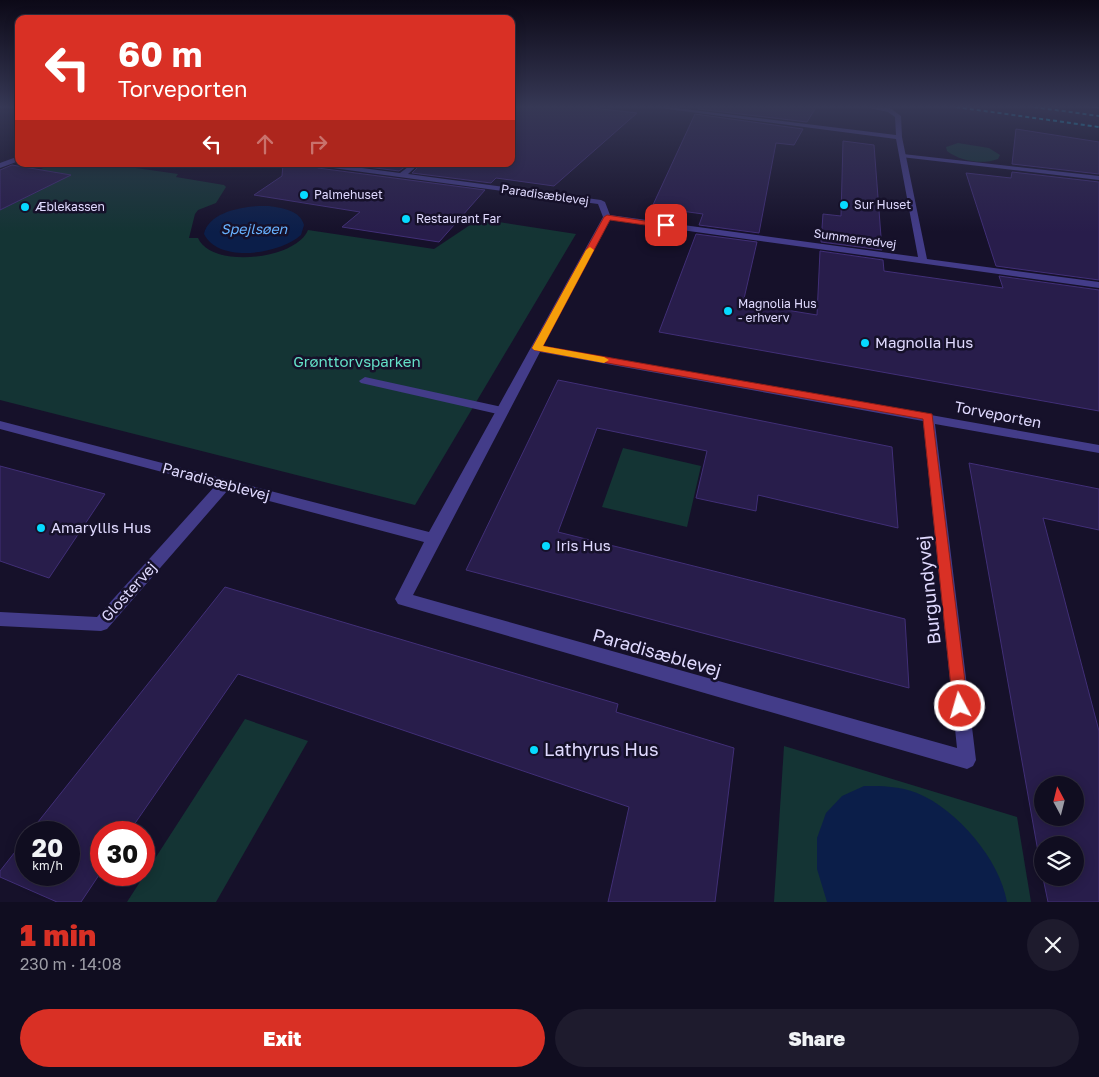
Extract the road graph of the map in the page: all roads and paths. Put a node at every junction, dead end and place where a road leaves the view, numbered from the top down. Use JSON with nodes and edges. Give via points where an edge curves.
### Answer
{"nodes":[{"id":1,"x":901,"y":148,"type":"edge"},
{"id":2,"x":903,"y":156,"type":"junction"},
{"id":3,"x":15,"y":157,"type":"edge"},
{"id":4,"x":0,"y":158,"type":"edge"},
{"id":5,"x":15,"y":159,"type":"edge"},
{"id":6,"x":0,"y":166,"type":"edge"},
{"id":7,"x":341,"y":167,"type":"edge"},
{"id":8,"x":412,"y":167,"type":"edge"},
{"id":9,"x":402,"y":175,"type":"junction"},
{"id":10,"x":1099,"y":178,"type":"edge"},
{"id":11,"x":607,"y":217,"type":"junction"},
{"id":12,"x":923,"y":261,"type":"junction"},
{"id":13,"x":1099,"y":285,"type":"edge"},
{"id":14,"x":537,"y":348,"type":"junction"},
{"id":15,"x":365,"y":381,"type":"dead end"},
{"id":16,"x":502,"y":411,"type":"junction"},
{"id":17,"x":928,"y":416,"type":"junction"},
{"id":18,"x":0,"y":425,"type":"edge"},
{"id":19,"x":1099,"y":448,"type":"edge"},
{"id":20,"x":225,"y":484,"type":"junction"},
{"id":21,"x":432,"y":539,"type":"junction"},
{"id":22,"x":0,"y":619,"type":"edge"},
{"id":23,"x":967,"y":760,"type":"joint"}],
"edges":[{"from":1,"to":2,"type":"street"},
{"from":2,"to":10,"type":"street"},
{"from":2,"to":12,"type":"street"},
{"from":3,"to":4,"type":"street"},
{"from":5,"to":6,"type":"street"},
{"from":7,"to":9,"type":"street","name":"Paradisæblevej"},
{"from":8,"to":9,"type":"street"},
{"from":9,"to":11,"type":"street","name":"Paradisæblevej","via":[[600,202]]},
{"from":11,"to":12,"type":"street","name":"Summerredvej"},
{"from":11,"to":14,"type":"street","name":"Paradisæblevej"},
{"from":12,"to":13,"type":"street","name":"Summerredvej"},
{"from":14,"to":16,"type":"street","name":"Paradisæblevej"},
{"from":14,"to":17,"type":"street","name":"Torveporten"},
{"from":15,"to":16,"type":"street"},
{"from":16,"to":21,"type":"street","name":"Paradisæblevej"},
{"from":17,"to":19,"type":"street","name":"Torveporten"},
{"from":17,"to":23,"type":"street","name":"Burgundyvej"},
{"from":18,"to":20,"type":"street","name":"Paradisæblevej"},
{"from":20,"to":21,"type":"street","name":"Paradisæblevej"},
{"from":20,"to":22,"type":"street","name":"Glostervej","via":[[101,624]]},
{"from":21,"to":23,"type":"street","name":"Paradisæblevej","via":[[403,599]]}]}
